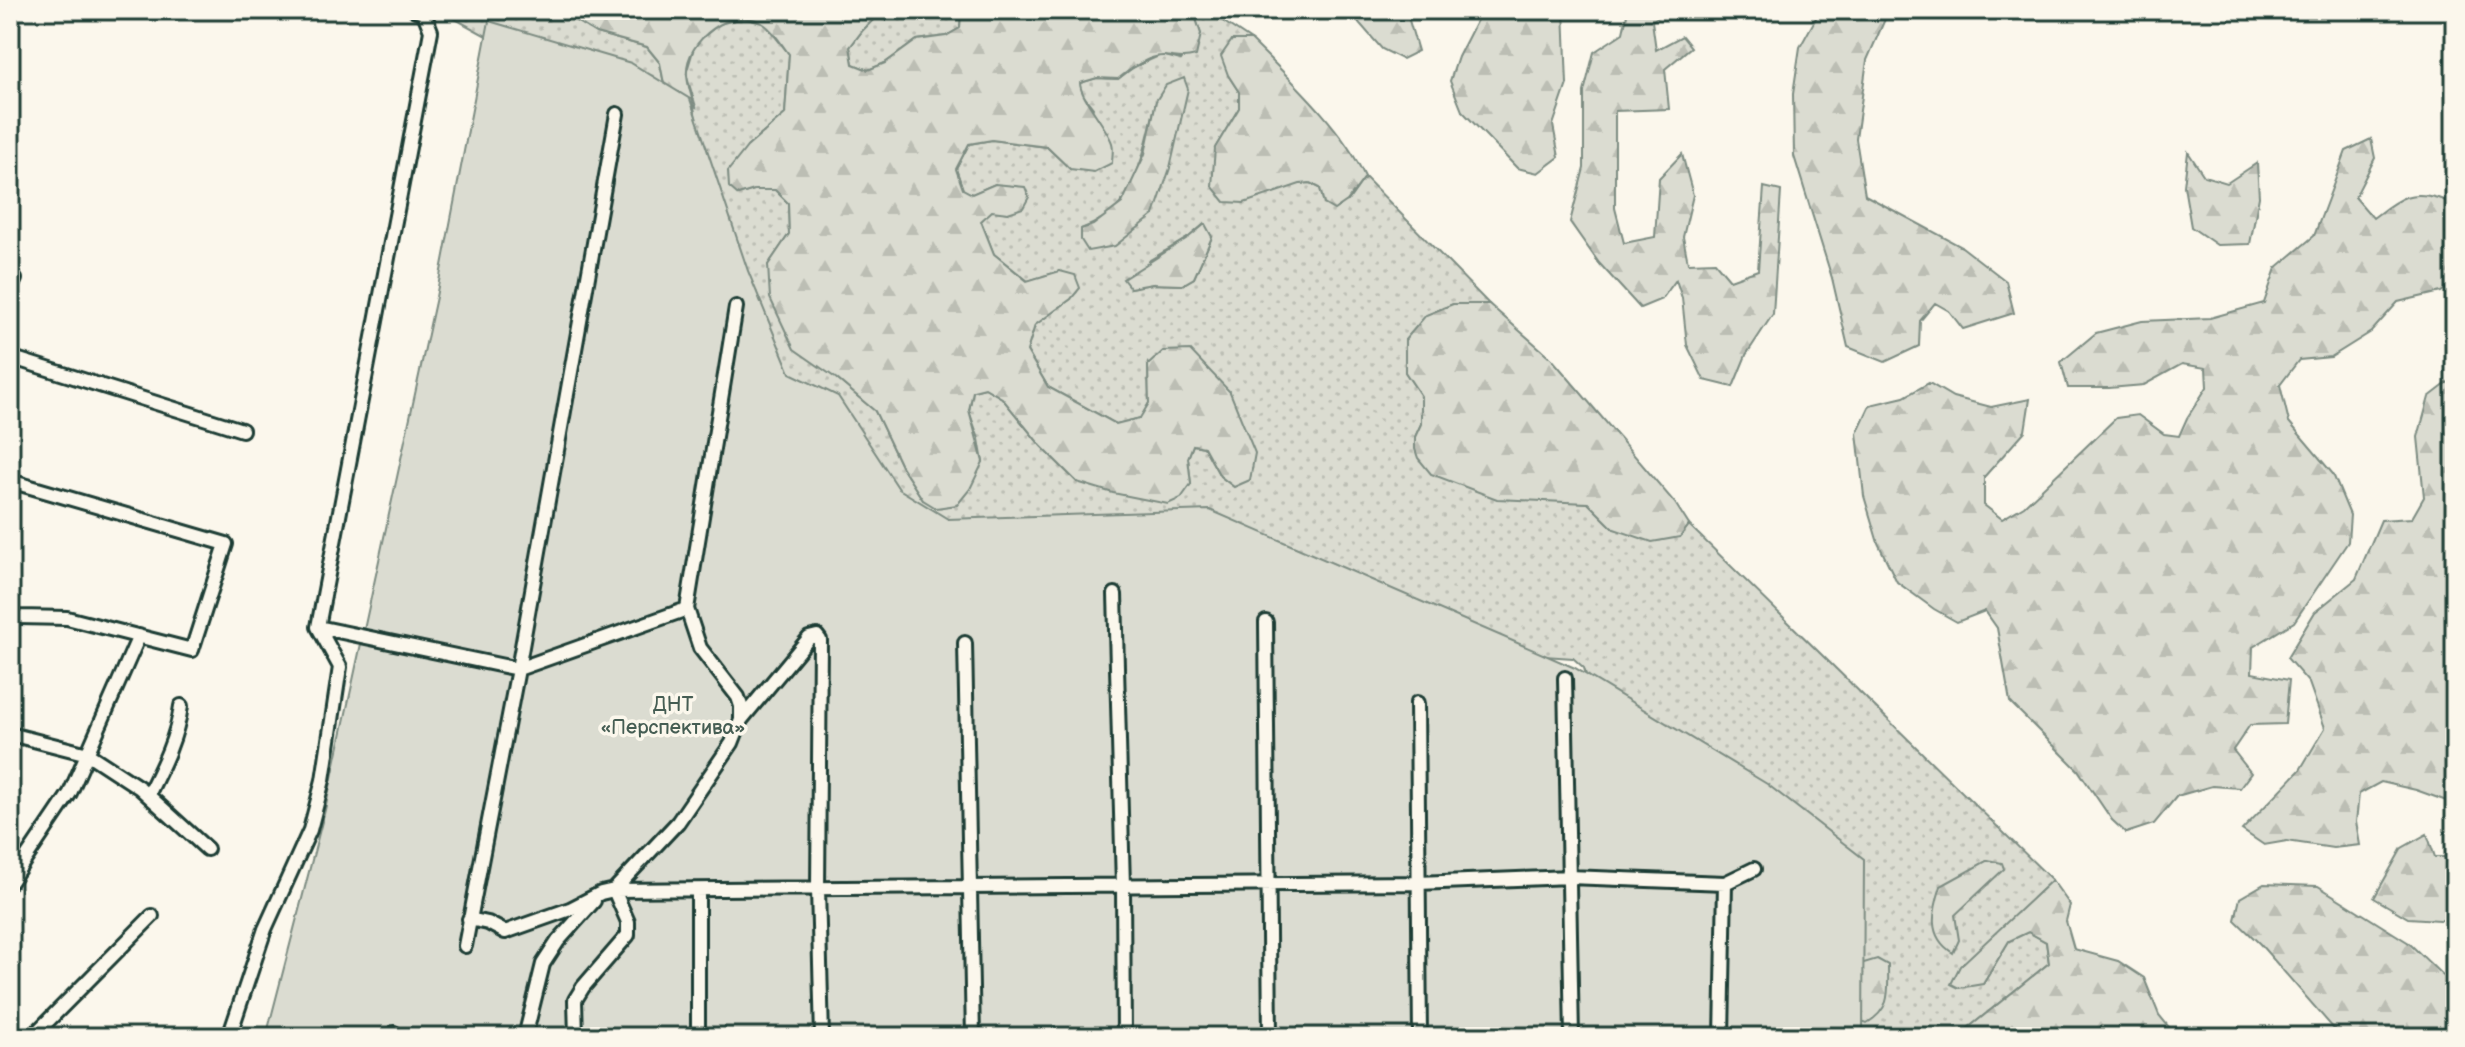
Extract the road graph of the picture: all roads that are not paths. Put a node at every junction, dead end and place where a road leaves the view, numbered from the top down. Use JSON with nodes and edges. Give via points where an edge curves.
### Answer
{"nodes":[{"id":1,"x":415,"y":10,"type":"edge"},
{"id":2,"x":617,"y":114,"type":"dead end"},
{"id":3,"x":736,"y":307,"type":"dead end"},
{"id":4,"x":10,"y":357,"type":"edge"},
{"id":5,"x":242,"y":430,"type":"dead end"},
{"id":6,"x":10,"y":481,"type":"edge"},
{"id":7,"x":1115,"y":594,"type":"dead end"},
{"id":8,"x":687,"y":609,"type":"junction"},
{"id":9,"x":10,"y":614,"type":"edge"},
{"id":10,"x":1266,"y":622,"type":"dead end"},
{"id":11,"x":318,"y":627,"type":"junction"},
{"id":12,"x":139,"y":636,"type":"junction"},
{"id":13,"x":965,"y":643,"type":"dead end"},
{"id":14,"x":518,"y":669,"type":"junction"},
{"id":15,"x":1565,"y":678,"type":"dead end"},
{"id":16,"x":1417,"y":703,"type":"dead end"},
{"id":17,"x":181,"y":706,"type":"dead end"},
{"id":18,"x":741,"y":720,"type":"junction"},
{"id":19,"x":10,"y":734,"type":"edge"},
{"id":20,"x":88,"y":754,"type":"junction"},
{"id":21,"x":148,"y":795,"type":"junction"},
{"id":22,"x":207,"y":849,"type":"dead end"},
{"id":23,"x":1754,"y":869,"type":"dead end"},
{"id":24,"x":1569,"y":877,"type":"junction"},
{"id":25,"x":10,"y":882,"type":"edge"},
{"id":26,"x":1418,"y":883,"type":"junction"},
{"id":27,"x":1725,"y":883,"type":"junction"},
{"id":28,"x":1268,"y":885,"type":"junction"},
{"id":29,"x":1123,"y":886,"type":"junction"},
{"id":30,"x":970,"y":888,"type":"junction"},
{"id":31,"x":818,"y":889,"type":"junction"},
{"id":32,"x":698,"y":890,"type":"junction"},
{"id":33,"x":608,"y":892,"type":"junction"},
{"id":34,"x":152,"y":916,"type":"dead end"},
{"id":35,"x":469,"y":919,"type":"junction"},
{"id":36,"x":465,"y":946,"type":"dead end"},
{"id":37,"x":32,"y":1037,"type":"edge"},
{"id":38,"x":229,"y":1037,"type":"edge"},
{"id":39,"x":525,"y":1037,"type":"edge"},
{"id":40,"x":576,"y":1037,"type":"edge"},
{"id":41,"x":698,"y":1037,"type":"edge"},
{"id":42,"x":822,"y":1037,"type":"edge"},
{"id":43,"x":973,"y":1037,"type":"edge"},
{"id":44,"x":1124,"y":1037,"type":"edge"},
{"id":45,"x":1270,"y":1037,"type":"edge"},
{"id":46,"x":1420,"y":1037,"type":"edge"},
{"id":47,"x":1572,"y":1037,"type":"edge"},
{"id":48,"x":1722,"y":1037,"type":"edge"}],
"edges":[{"from":1,"to":11,"type":"street","via":[[424,13],[431,31]]},
{"from":2,"to":14,"type":"street"},
{"from":3,"to":8,"type":"street"},
{"from":4,"to":5,"type":"street"},
{"from":6,"to":12,"type":"street","via":[[226,544],[192,650]]},
{"from":7,"to":29,"type":"street"},
{"from":8,"to":14,"type":"street"},
{"from":8,"to":18,"type":"street","via":[[700,648],[738,697]]},
{"from":9,"to":12,"type":"street","via":[[67,618]]},
{"from":10,"to":28,"type":"street"},
{"from":11,"to":14,"type":"street"},
{"from":11,"to":38,"type":"street","via":[[340,667],[323,780],[310,830],[265,929]]},
{"from":12,"to":20,"type":"street"},
{"from":13,"to":30,"type":"street"},
{"from":14,"to":35,"type":"street"},
{"from":15,"to":24,"type":"street"},
{"from":16,"to":26,"type":"street"},
{"from":17,"to":21,"type":"street","via":[[168,755]]},
{"from":18,"to":31,"type":"street","via":[[809,638],[817,636]]},
{"from":18,"to":33,"type":"street","via":[[732,743],[678,822]]},
{"from":19,"to":20,"type":"street"},
{"from":20,"to":21,"type":"street"},
{"from":20,"to":25,"type":"street","via":[[70,793]]},
{"from":21,"to":22,"type":"street"},
{"from":23,"to":27,"type":"street"},
{"from":24,"to":26,"type":"street"},
{"from":24,"to":27,"type":"street"},
{"from":24,"to":47,"type":"street"},
{"from":26,"to":28,"type":"street"},
{"from":26,"to":46,"type":"street"},
{"from":27,"to":48,"type":"street"},
{"from":28,"to":29,"type":"street"},
{"from":28,"to":45,"type":"street"},
{"from":29,"to":30,"type":"street"},
{"from":29,"to":44,"type":"street"},
{"from":30,"to":31,"type":"street"},
{"from":30,"to":43,"type":"street"},
{"from":31,"to":32,"type":"street"},
{"from":31,"to":42,"type":"street"},
{"from":32,"to":33,"type":"street"},
{"from":32,"to":41,"type":"street"},
{"from":33,"to":35,"type":"street","via":[[505,932]]},
{"from":33,"to":39,"type":"street","via":[[558,941],[543,964]]},
{"from":33,"to":40,"type":"street","via":[[628,922],[628,935],[575,1000]]},
{"from":34,"to":37,"type":"street"},
{"from":35,"to":36,"type":"street"}]}
